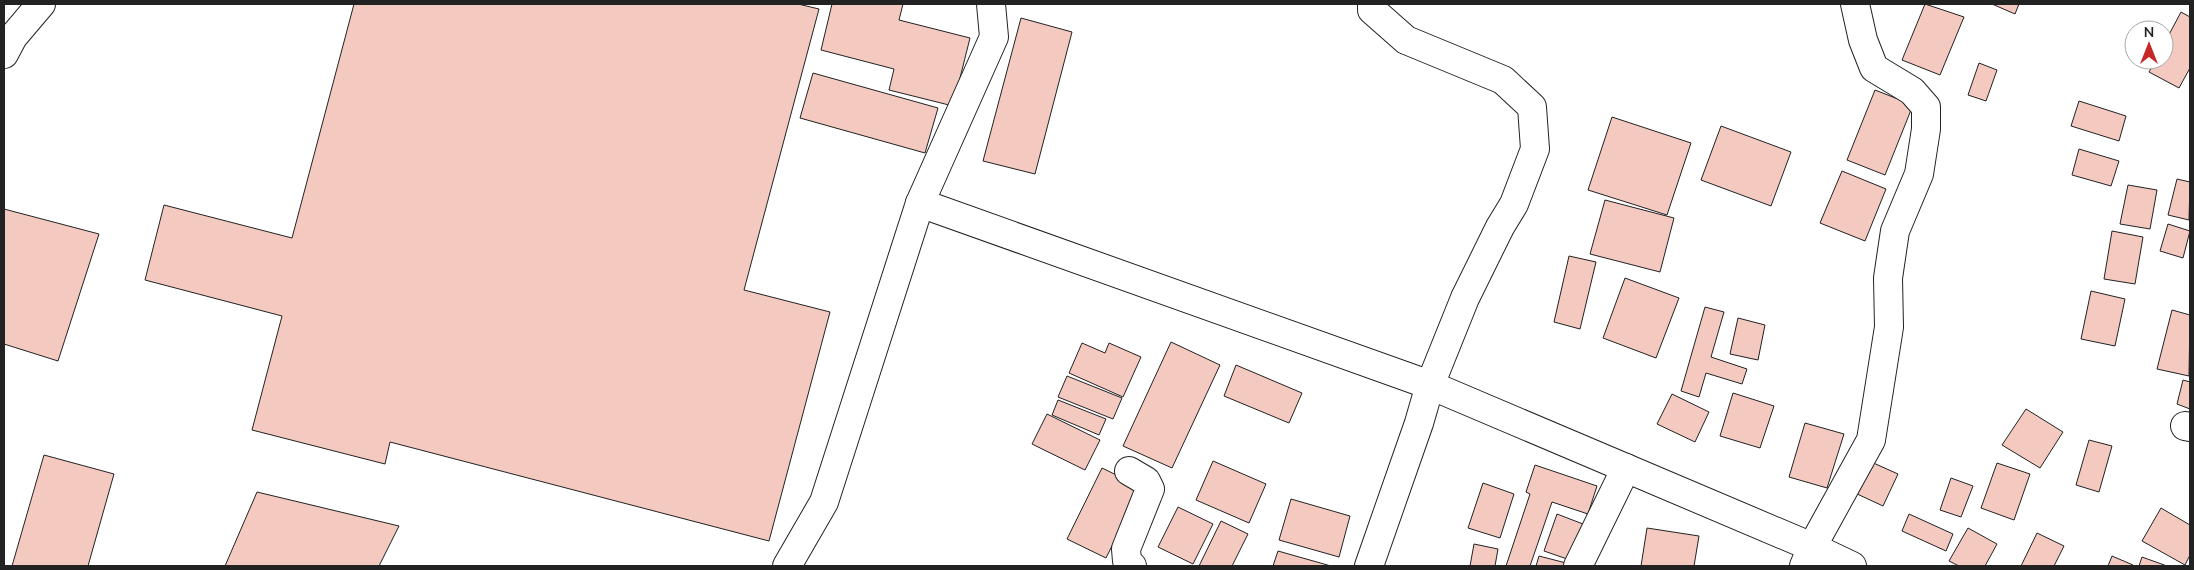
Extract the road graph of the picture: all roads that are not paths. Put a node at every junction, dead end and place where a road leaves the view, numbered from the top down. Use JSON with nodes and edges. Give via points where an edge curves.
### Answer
{"nodes":[{"id":1,"x":41,"y":4,"type":"edge"},
{"id":2,"x":991,"y":4,"type":"edge"},
{"id":3,"x":1372,"y":4,"type":"edge"},
{"id":4,"x":1855,"y":4,"type":"edge"},
{"id":5,"x":4,"y":54,"type":"edge"},
{"id":6,"x":920,"y":204,"type":"junction"},
{"id":7,"x":1430,"y":385,"type":"junction"},
{"id":8,"x":1626,"y":468,"type":"junction"},
{"id":9,"x":1129,"y":471,"type":"dead end"},
{"id":10,"x":1808,"y":556,"type":"edge"},
{"id":11,"x":787,"y":566,"type":"edge"},
{"id":12,"x":1132,"y":566,"type":"edge"},
{"id":13,"x":1368,"y":566,"type":"edge"},
{"id":14,"x":1578,"y":566,"type":"edge"},
{"id":15,"x":1852,"y":566,"type":"edge"}],
"edges":[{"from":1,"to":5,"type":"street","via":[[13,37]]},
{"from":2,"to":6,"type":"street","via":[[994,37]]},
{"from":3,"to":7,"type":"street","via":[[1372,10],[1406,40],[1502,80],[1532,106],[1535,149],[1514,204],[1465,298]]},
{"from":4,"to":10,"type":"street","via":[[1863,40],[1874,68],[1912,91],[1926,107],[1926,128],[1919,174],[1895,231],[1888,278],[1889,327],[1871,440]]},
{"from":6,"to":7,"type":"street"},
{"from":6,"to":11,"type":"street","via":[[824,502]]},
{"from":7,"to":8,"type":"street"},
{"from":7,"to":13,"type":"street"},
{"from":8,"to":10,"type":"street"},
{"from":8,"to":14,"type":"street"},
{"from":9,"to":12,"type":"street","via":[[1146,481],[1150,489],[1126,549],[1125,556]]},
{"from":10,"to":15,"type":"street"}]}
